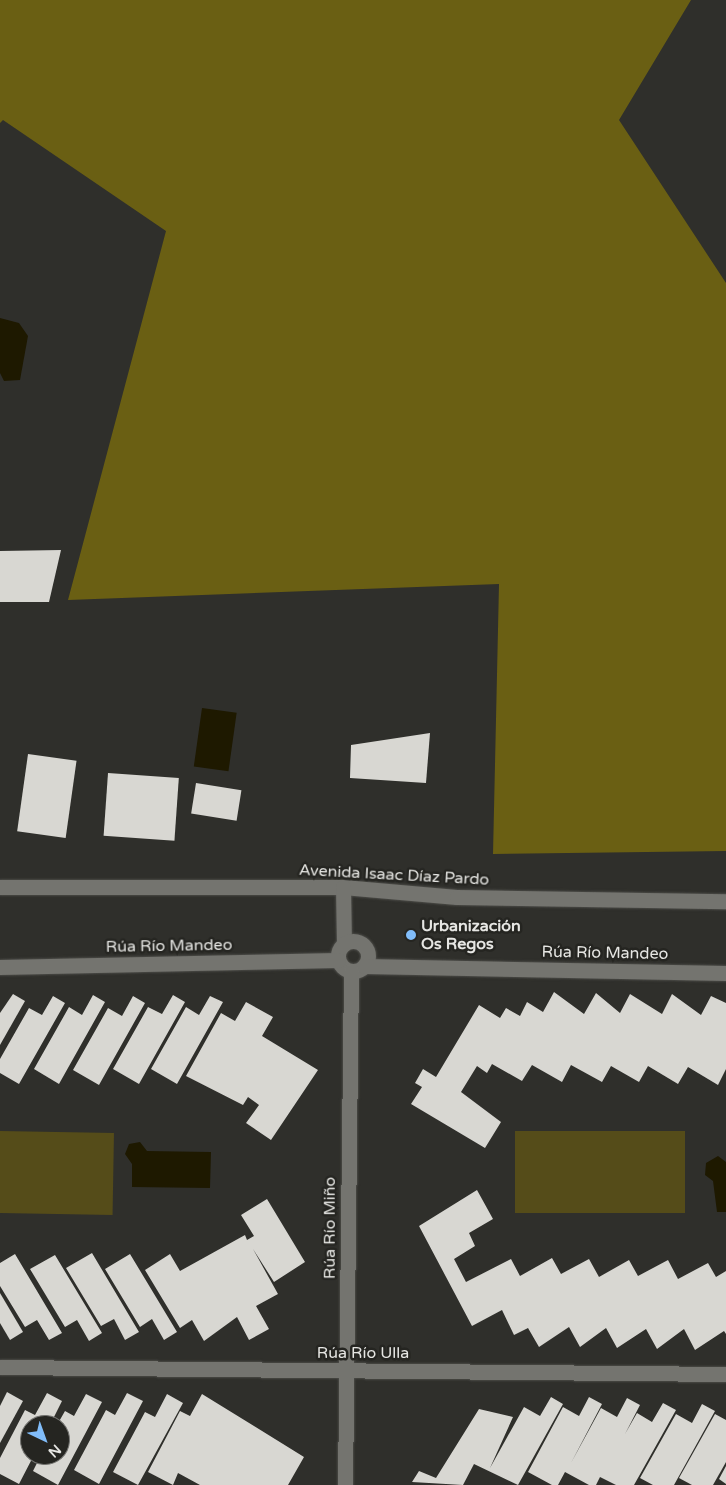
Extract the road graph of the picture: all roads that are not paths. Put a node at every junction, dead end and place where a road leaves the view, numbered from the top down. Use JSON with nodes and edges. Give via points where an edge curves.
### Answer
{"nodes":[{"id":1,"x":343,"y":886,"type":"junction"},
{"id":2,"x":0,"y":888,"type":"edge"},
{"id":3,"x":726,"y":901,"type":"edge"},
{"id":4,"x":344,"y":944,"type":"junction"},
{"id":5,"x":338,"y":960,"type":"junction"},
{"id":6,"x":0,"y":967,"type":"edge"},
{"id":7,"x":358,"y":968,"type":"junction"},
{"id":8,"x":726,"y":973,"type":"edge"},
{"id":9,"x":0,"y":1367,"type":"edge"},
{"id":10,"x":347,"y":1370,"type":"junction"},
{"id":11,"x":726,"y":1374,"type":"edge"},
{"id":12,"x":345,"y":1485,"type":"edge"}],
"edges":[{"from":1,"to":2,"type":"street","name":"Avenida Isaac Díaz Pardo"},
{"from":1,"to":3,"type":"street","name":"Avenida Isaac Díaz Pardo","via":[[457,897]]},
{"from":1,"to":4,"type":"street"},
{"from":4,"to":5,"type":"street"},
{"from":4,"to":7,"type":"street","via":[[354,940],[363,945],[368,957]]},
{"from":5,"to":6,"type":"street","name":"Rúa Río Mandeo"},
{"from":5,"to":7,"type":"street"},
{"from":7,"to":8,"type":"street","name":"Rúa Río Mandeo"},
{"from":7,"to":10,"type":"street","name":"Rúa Río Miño"},
{"from":9,"to":10,"type":"street","name":"Rúa Río Ulla"},
{"from":10,"to":11,"type":"street","name":"Rúa Río Ulla"},
{"from":10,"to":12,"type":"street","name":"Rúa Río Miño"}]}
